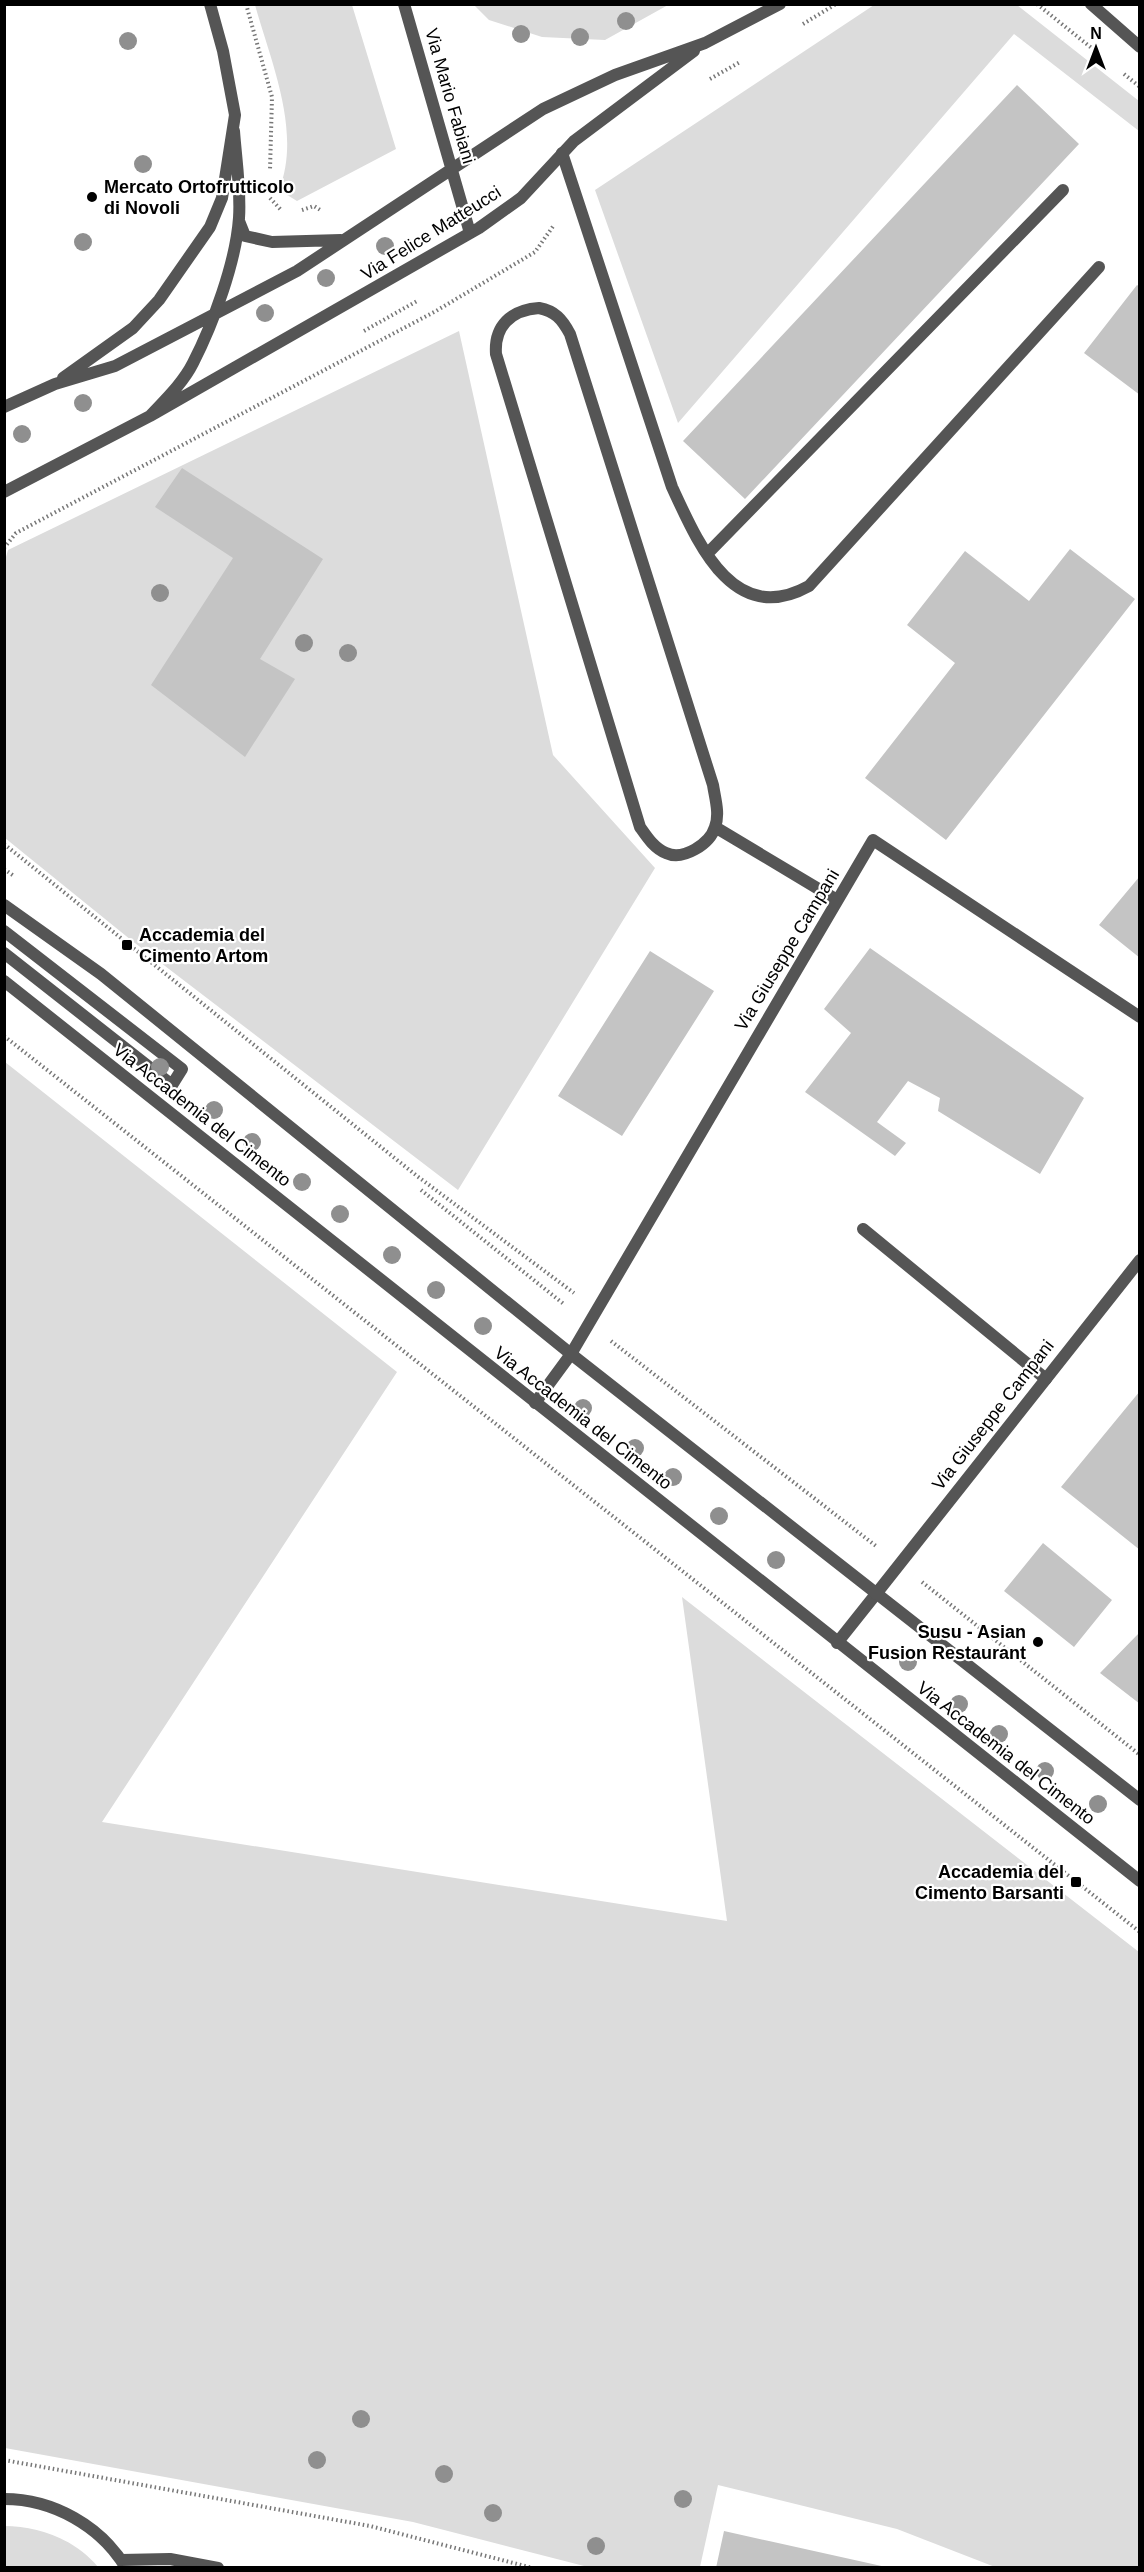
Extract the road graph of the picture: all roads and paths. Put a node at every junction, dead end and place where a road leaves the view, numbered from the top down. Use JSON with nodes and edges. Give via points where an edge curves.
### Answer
{"nodes":[{"id":1,"x":210,"y":4,"type":"edge"},
{"id":2,"x":246,"y":4,"type":"edge"},
{"id":3,"x":404,"y":4,"type":"edge"},
{"id":4,"x":780,"y":4,"type":"edge"},
{"id":5,"x":1037,"y":4,"type":"edge"},
{"id":6,"x":1091,"y":4,"type":"edge"},
{"id":7,"x":705,"y":43,"type":"junction"},
{"id":8,"x":1140,"y":47,"type":"edge"},
{"id":9,"x":1102,"y":57,"type":"dead end"},
{"id":10,"x":1121,"y":72,"type":"dead end"},
{"id":11,"x":1140,"y":87,"type":"edge"},
{"id":12,"x":234,"y":131,"type":"junction"},
{"id":13,"x":562,"y":153,"type":"junction"},
{"id":14,"x":452,"y":167,"type":"junction"},
{"id":15,"x":269,"y":177,"type":"dead end"},
{"id":16,"x":1063,"y":190,"type":"dead end"},
{"id":17,"x":268,"y":192,"type":"dead end"},
{"id":18,"x":297,"y":211,"type":"dead end"},
{"id":19,"x":289,"y":214,"type":"dead end"},
{"id":20,"x":239,"y":221,"type":"junction"},
{"id":21,"x":470,"y":233,"type":"junction"},
{"id":22,"x":341,"y":240,"type":"junction"},
{"id":23,"x":1099,"y":267,"type":"dead end"},
{"id":24,"x":367,"y":294,"type":"junction"},
{"id":25,"x":213,"y":314,"type":"junction"},
{"id":26,"x":380,"y":323,"type":"dead end"},
{"id":27,"x":55,"y":384,"type":"junction"},
{"id":28,"x":4,"y":407,"type":"edge"},
{"id":29,"x":150,"y":416,"type":"junction"},
{"id":30,"x":4,"y":492,"type":"edge"},
{"id":31,"x":707,"y":554,"type":"junction"},
{"id":32,"x":715,"y":827,"type":"junction"},
{"id":33,"x":4,"y":844,"type":"edge"},
{"id":34,"x":837,"y":900,"type":"junction"},
{"id":35,"x":4,"y":905,"type":"edge"},
{"id":36,"x":4,"y":931,"type":"edge"},
{"id":37,"x":4,"y":953,"type":"edge"},
{"id":38,"x":4,"y":981,"type":"edge"},
{"id":39,"x":1140,"y":1017,"type":"edge"},
{"id":40,"x":4,"y":1036,"type":"edge"},
{"id":41,"x":863,"y":1229,"type":"dead end"},
{"id":42,"x":1139,"y":1260,"type":"edge"},
{"id":43,"x":578,"y":1288,"type":"dead end"},
{"id":44,"x":571,"y":1354,"type":"junction"},
{"id":45,"x":1046,"y":1379,"type":"junction"},
{"id":46,"x":535,"y":1403,"type":"junction"},
{"id":47,"x":876,"y":1594,"type":"junction"},
{"id":48,"x":837,"y":1643,"type":"junction"},
{"id":49,"x":1140,"y":1800,"type":"edge"},
{"id":50,"x":1140,"y":1881,"type":"edge"},
{"id":51,"x":1140,"y":1932,"type":"edge"},
{"id":52,"x":4,"y":2460,"type":"edge"},
{"id":53,"x":4,"y":2499,"type":"edge"},
{"id":54,"x":123,"y":2564,"type":"edge"},
{"id":55,"x":218,"y":2568,"type":"edge"},
{"id":56,"x":532,"y":2568,"type":"edge"}],
"edges":[{"from":1,"to":12,"type":"street","via":[[232,94]]},
{"from":2,"to":15,"type":"path","via":[[272,98]]},
{"from":3,"to":14,"type":"street","name":"Via Mario Fabiani"},
{"from":4,"to":7,"type":"street","name":"Via Felice Matteucci"},
{"from":5,"to":9,"type":"path"},
{"from":6,"to":8,"type":"street"},
{"from":7,"to":13,"type":"street","name":"Via Felice Matteucci"},
{"from":7,"to":14,"type":"street","name":"Via Felice Matteucci","via":[[579,91],[543,109]]},
{"from":10,"to":11,"type":"path"},
{"from":12,"to":20,"type":"street","name":"Via Felice Matteucci"},
{"from":12,"to":27,"type":"street","via":[[222,198],[193,253],[133,328]]},
{"from":13,"to":21,"type":"street","name":"Via Felice Matteucci","via":[[521,198]]},
{"from":13,"to":31,"type":"street","via":[[672,487]]},
{"from":14,"to":21,"type":"street","name":"Via Mario Fabiani"},
{"from":14,"to":22,"type":"street","name":"Via Felice Matteucci"},
{"from":16,"to":31,"type":"street"},
{"from":17,"to":19,"type":"path","via":[[278,209]]},
{"from":18,"to":22,"type":"path","via":[[314,206],[321,209]]},
{"from":20,"to":22,"type":"street","via":[[245,236],[262,242]]},
{"from":20,"to":25,"type":"street","name":"Via Felice Matteucci"},
{"from":21,"to":24,"type":"street","name":"Via Felice Matteucci"},
{"from":22,"to":25,"type":"street","name":"Via Felice Matteucci","via":[[297,271]]},
{"from":23,"to":31,"type":"street","via":[[809,586],[791,597],[764,598],[737,588],[716,569]]},
{"from":24,"to":26,"type":"path"},
{"from":24,"to":29,"type":"street","name":"Via Felice Matteucci"},
{"from":25,"to":27,"type":"street","name":"Via Felice Matteucci","via":[[115,366]]},
{"from":25,"to":29,"type":"street","name":"Via Felice Matteucci","via":[[193,364]]},
{"from":27,"to":28,"type":"street","name":"Via Felice Matteucci"},
{"from":29,"to":30,"type":"street","name":"Via Felice Matteucci"},
{"from":32,"to":32,"type":"street","via":[[713,785],[570,334],[550,310],[523,309],[505,322],[495,339],[496,354],[639,827],[650,842],[668,854],[686,853],[705,843]]},
{"from":32,"to":34,"type":"street"},
{"from":33,"to":43,"type":"path","via":[[417,1176],[575,1294]]},
{"from":34,"to":39,"type":"street","name":"Via Giuseppe Campani","via":[[873,840]]},
{"from":34,"to":44,"type":"street","name":"Via Giuseppe Campani"},
{"from":35,"to":44,"type":"street","via":[[101,974]]},
{"from":36,"to":37,"type":"street","via":[[182,1069],[172,1085]]},
{"from":38,"to":46,"type":"street","name":"Via Accademia del Cimento"},
{"from":40,"to":51,"type":"path"},
{"from":41,"to":45,"type":"street"},
{"from":42,"to":45,"type":"street","name":"Via Giuseppe Campani"},
{"from":44,"to":46,"type":"street","name":"Via Giuseppe Campani"},
{"from":44,"to":47,"type":"street"},
{"from":45,"to":47,"type":"street","name":"Via Giuseppe Campani"},
{"from":46,"to":48,"type":"street","name":"Via Accademia del Cimento"},
{"from":47,"to":48,"type":"street","name":"Via Giuseppe Campani"},
{"from":47,"to":49,"type":"street"},
{"from":48,"to":50,"type":"street","name":"Via Accademia del Cimento"},
{"from":52,"to":56,"type":"path","via":[[370,2526]]},
{"from":53,"to":54,"type":"street","via":[[42,2504],[68,2514],[92,2529]]},
{"from":54,"to":55,"type":"street","via":[[170,2559]]}]}
